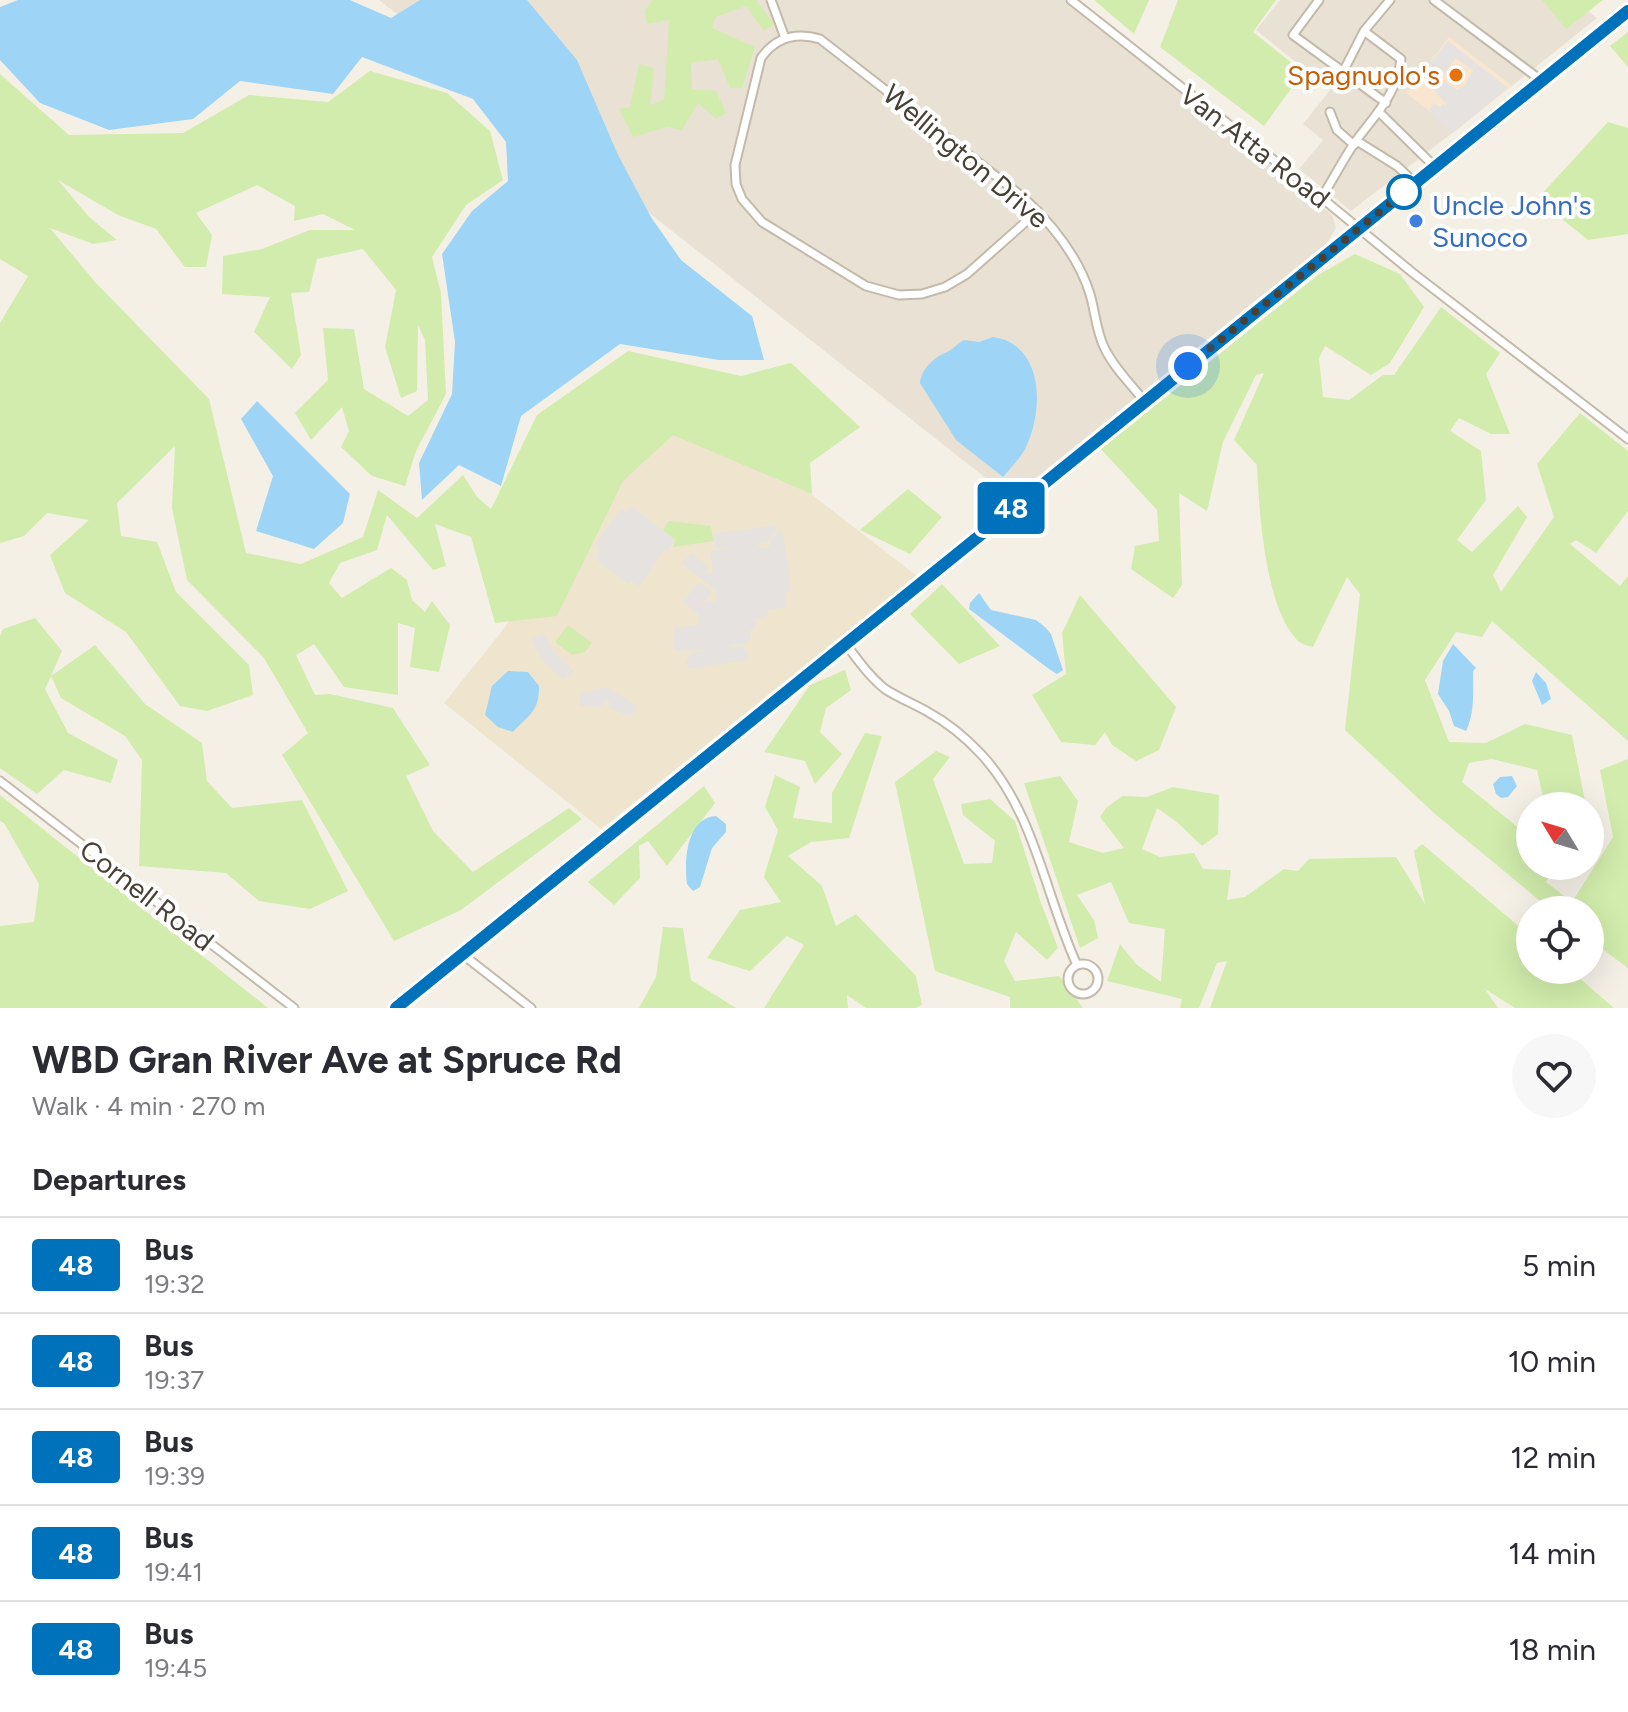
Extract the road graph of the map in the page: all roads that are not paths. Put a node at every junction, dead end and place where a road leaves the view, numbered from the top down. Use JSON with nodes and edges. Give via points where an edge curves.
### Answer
{"nodes":[{"id":1,"x":771,"y":0,"type":"edge"},
{"id":2,"x":1071,"y":0,"type":"edge"},
{"id":3,"x":1319,"y":0,"type":"edge"},
{"id":4,"x":1390,"y":0,"type":"edge"},
{"id":5,"x":1434,"y":0,"type":"edge"},
{"id":6,"x":1628,"y":11,"type":"edge"},
{"id":7,"x":1364,"y":31,"type":"junction"},
{"id":8,"x":785,"y":38,"type":"junction"},
{"id":9,"x":1344,"y":70,"type":"junction"},
{"id":10,"x":1542,"y":81,"type":"junction"},
{"id":11,"x":1386,"y":103,"type":"junction"},
{"id":12,"x":1330,"y":112,"type":"dead end"},
{"id":13,"x":1380,"y":113,"type":"junction"},
{"id":14,"x":1355,"y":143,"type":"junction"},
{"id":15,"x":1435,"y":167,"type":"junction"},
{"id":16,"x":1415,"y":183,"type":"junction"},
{"id":17,"x":1322,"y":197,"type":"junction"},
{"id":18,"x":1038,"y":211,"type":"junction"},
{"id":19,"x":1359,"y":229,"type":"junction"},
{"id":20,"x":1144,"y":401,"type":"junction"},
{"id":21,"x":1628,"y":439,"type":"edge"},
{"id":22,"x":845,"y":643,"type":"junction"},
{"id":23,"x":0,"y":781,"type":"edge"},
{"id":24,"x":462,"y":954,"type":"junction"},
{"id":25,"x":1077,"y":965,"type":"junction"},
{"id":26,"x":294,"y":1008,"type":"edge"},
{"id":27,"x":396,"y":1008,"type":"edge"},
{"id":28,"x":531,"y":1008,"type":"edge"}],
"edges":[{"from":1,"to":8,"type":"street"},
{"from":2,"to":17,"type":"street","name":"Van Atta Road"},
{"from":3,"to":9,"type":"street","via":[[1293,35]]},
{"from":4,"to":7,"type":"street"},
{"from":5,"to":10,"type":"street"},
{"from":6,"to":10,"type":"main road"},
{"from":7,"to":9,"type":"street"},
{"from":7,"to":11,"type":"street","via":[[1401,59]]},
{"from":8,"to":18,"type":"street","name":"Wellington Drive","via":[[808,35],[832,45]]},
{"from":8,"to":18,"type":"street","via":[[767,50],[757,67],[735,165],[742,199],[762,222],[866,286],[906,295],[938,290],[967,274]]},
{"from":9,"to":11,"type":"street"},
{"from":10,"to":15,"type":"main road"},
{"from":11,"to":13,"type":"street"},
{"from":12,"to":14,"type":"street","via":[[1337,130]]},
{"from":13,"to":14,"type":"street"},
{"from":13,"to":15,"type":"street"},
{"from":14,"to":16,"type":"street","via":[[1397,166]]},
{"from":14,"to":17,"type":"street"},
{"from":15,"to":16,"type":"main road"},
{"from":16,"to":19,"type":"main road"},
{"from":17,"to":19,"type":"street","name":"Van Atta Road"},
{"from":18,"to":20,"type":"street","name":"Wellington Drive","via":[[1079,268],[1107,353]]},
{"from":19,"to":20,"type":"main road"},
{"from":19,"to":21,"type":"street","name":"Van Atta Road"},
{"from":20,"to":22,"type":"main road"},
{"from":22,"to":24,"type":"main road"},
{"from":22,"to":25,"type":"street","via":[[872,678],[961,735],[1000,779],[1041,863]]},
{"from":23,"to":26,"type":"street","name":"Cornell Road"},
{"from":24,"to":27,"type":"main road"},
{"from":24,"to":28,"type":"street"},
{"from":25,"to":25,"type":"street","via":[[1069,972],[1069,984],[1077,993],[1088,993],[1097,985],[1098,974],[1090,965]]}]}
